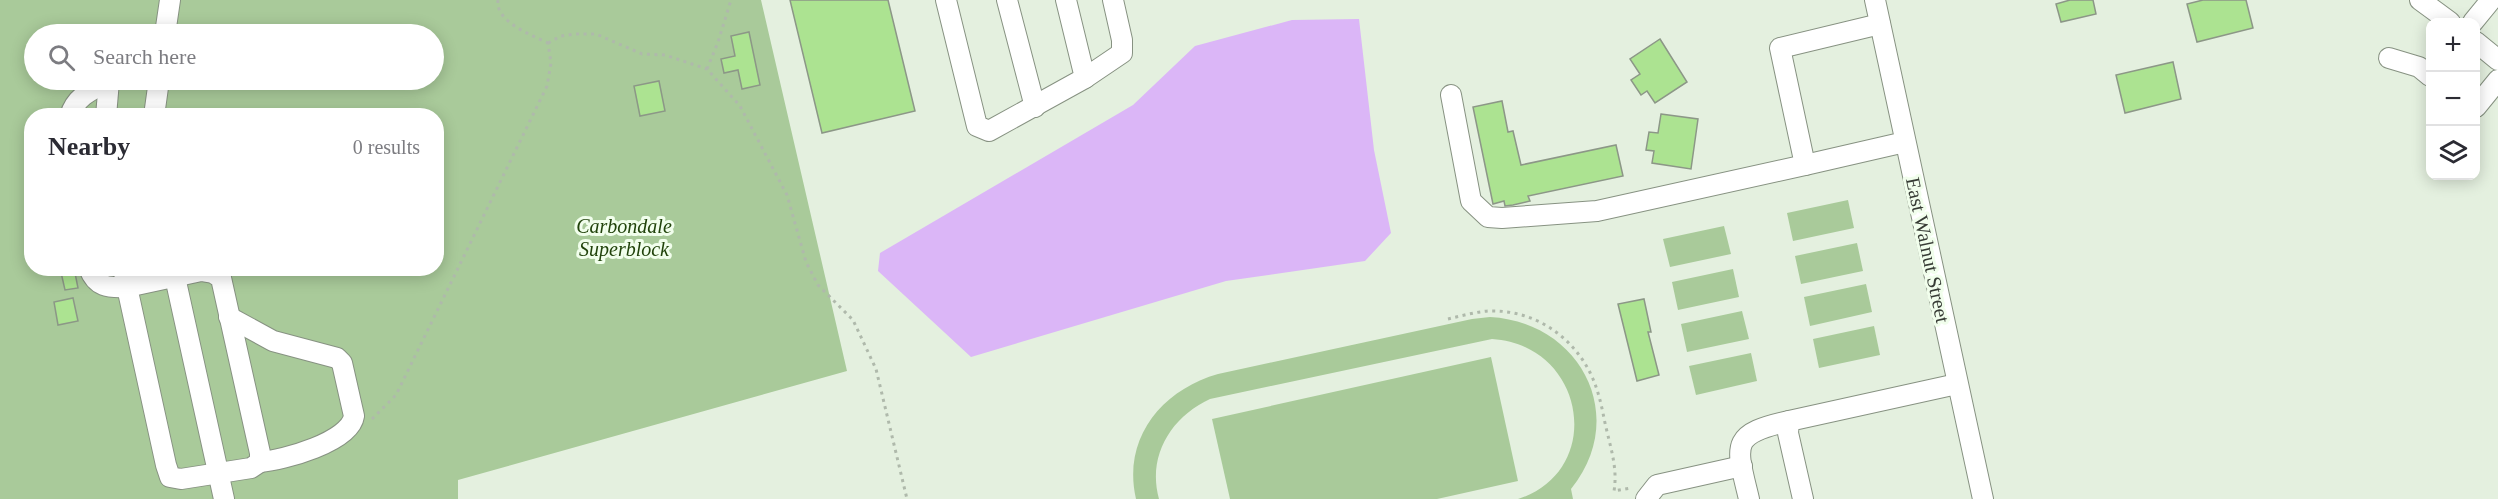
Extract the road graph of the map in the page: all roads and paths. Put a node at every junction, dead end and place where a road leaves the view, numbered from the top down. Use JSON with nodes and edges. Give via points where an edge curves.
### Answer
{"nodes":[{"id":1,"x":170,"y":0,"type":"edge"},
{"id":2,"x":498,"y":0,"type":"edge"},
{"id":3,"x":731,"y":0,"type":"edge"},
{"id":4,"x":946,"y":0,"type":"edge"},
{"id":5,"x":1007,"y":0,"type":"edge"},
{"id":6,"x":1066,"y":0,"type":"edge"},
{"id":7,"x":1113,"y":0,"type":"edge"},
{"id":8,"x":1875,"y":0,"type":"edge"},
{"id":9,"x":2420,"y":0,"type":"edge"},
{"id":10,"x":2491,"y":0,"type":"edge"},
{"id":11,"x":2445,"y":18,"type":"edge"},
{"id":12,"x":2476,"y":18,"type":"edge"},
{"id":13,"x":166,"y":24,"type":"edge"},
{"id":14,"x":1880,"y":24,"type":"junction"},
{"id":15,"x":548,"y":43,"type":"junction"},
{"id":16,"x":2480,"y":46,"type":"edge"},
{"id":17,"x":2389,"y":58,"type":"dead end"},
{"id":18,"x":2498,"y":60,"type":"edge"},
{"id":19,"x":707,"y":69,"type":"junction"},
{"id":20,"x":2426,"y":73,"type":"edge"},
{"id":21,"x":1085,"y":78,"type":"junction"},
{"id":22,"x":2498,"y":80,"type":"edge"},
{"id":23,"x":92,"y":90,"type":"edge"},
{"id":24,"x":109,"y":90,"type":"edge"},
{"id":25,"x":158,"y":90,"type":"edge"},
{"id":26,"x":1451,"y":95,"type":"dead end"},
{"id":27,"x":2480,"y":101,"type":"edge"},
{"id":28,"x":1035,"y":107,"type":"junction"},
{"id":29,"x":72,"y":108,"type":"edge"},
{"id":30,"x":107,"y":108,"type":"edge"},
{"id":31,"x":155,"y":108,"type":"edge"},
{"id":32,"x":1905,"y":142,"type":"junction"},
{"id":33,"x":1805,"y":165,"type":"junction"},
{"id":34,"x":94,"y":276,"type":"edge"},
{"id":35,"x":141,"y":276,"type":"edge"},
{"id":36,"x":175,"y":276,"type":"edge"},
{"id":37,"x":218,"y":276,"type":"edge"},
{"id":38,"x":125,"y":278,"type":"edge"},
{"id":39,"x":229,"y":317,"type":"junction"},
{"id":40,"x":1448,"y":319,"type":"dead end"},
{"id":41,"x":1957,"y":384,"type":"junction"},
{"id":42,"x":1789,"y":421,"type":"junction"},
{"id":43,"x":353,"y":423,"type":"junction"},
{"id":44,"x":260,"y":462,"type":"junction"},
{"id":45,"x":1742,"y":466,"type":"junction"},
{"id":46,"x":220,"y":474,"type":"junction"},
{"id":47,"x":1614,"y":491,"type":"dead end"},
{"id":48,"x":224,"y":499,"type":"edge"},
{"id":49,"x":907,"y":499,"type":"edge"},
{"id":50,"x":1646,"y":499,"type":"edge"},
{"id":51,"x":1749,"y":499,"type":"edge"},
{"id":52,"x":1803,"y":499,"type":"edge"},
{"id":53,"x":1983,"y":499,"type":"edge"}],
"edges":[{"from":1,"to":13,"type":"street"},
{"from":2,"to":15,"type":"path","via":[[503,17]]},
{"from":3,"to":19,"type":"path"},
{"from":4,"to":28,"type":"street","via":[[977,126],[989,132]]},
{"from":5,"to":28,"type":"street"},
{"from":6,"to":21,"type":"street"},
{"from":7,"to":21,"type":"street","via":[[1122,53]]},
{"from":8,"to":14,"type":"street","name":"East Walnut Street"},
{"from":9,"to":11,"type":"street"},
{"from":10,"to":12,"type":"street"},
{"from":14,"to":32,"type":"street","name":"East Walnut Street"},
{"from":14,"to":33,"type":"street","via":[[1780,48]]},
{"from":15,"to":19,"type":"path","via":[[568,35],[596,34],[642,54],[665,55]]},
{"from":15,"to":43,"type":"path","via":[[551,63],[547,86],[396,395],[371,420]]},
{"from":16,"to":18,"type":"street"},
{"from":17,"to":20,"type":"street"},
{"from":19,"to":49,"type":"path","via":[[740,106],[787,195],[806,262],[818,285],[853,320],[876,369]]},
{"from":21,"to":28,"type":"street"},
{"from":22,"to":27,"type":"street"},
{"from":23,"to":29,"type":"street"},
{"from":24,"to":30,"type":"street"},
{"from":25,"to":31,"type":"street"},
{"from":26,"to":33,"type":"street","via":[[1471,201],[1488,217],[1597,211]]},
{"from":32,"to":33,"type":"street"},
{"from":32,"to":41,"type":"street","name":"East Walnut Street"},
{"from":34,"to":38,"type":"street","via":[[107,288]]},
{"from":35,"to":38,"type":"street"},
{"from":36,"to":46,"type":"street"},
{"from":37,"to":39,"type":"street"},
{"from":38,"to":46,"type":"street","via":[[170,477],[181,480]]},
{"from":39,"to":43,"type":"street","via":[[273,341],[337,358],[342,363]]},
{"from":39,"to":44,"type":"street"},
{"from":40,"to":47,"type":"path","via":[[1488,311],[1510,312],[1550,326],[1570,344],[1586,364],[1598,392],[1617,474]]},
{"from":41,"to":42,"type":"street"},
{"from":41,"to":53,"type":"street","name":"East Walnut Street"},
{"from":42,"to":45,"type":"street","via":[[1749,433],[1740,447]]},
{"from":42,"to":52,"type":"street","via":[[1788,433]]},
{"from":43,"to":44,"type":"street","via":[[348,430],[316,447]]},
{"from":44,"to":46,"type":"street","via":[[251,468]]},
{"from":45,"to":50,"type":"street","via":[[1657,485]]},
{"from":45,"to":51,"type":"street"},
{"from":46,"to":48,"type":"street"}]}
